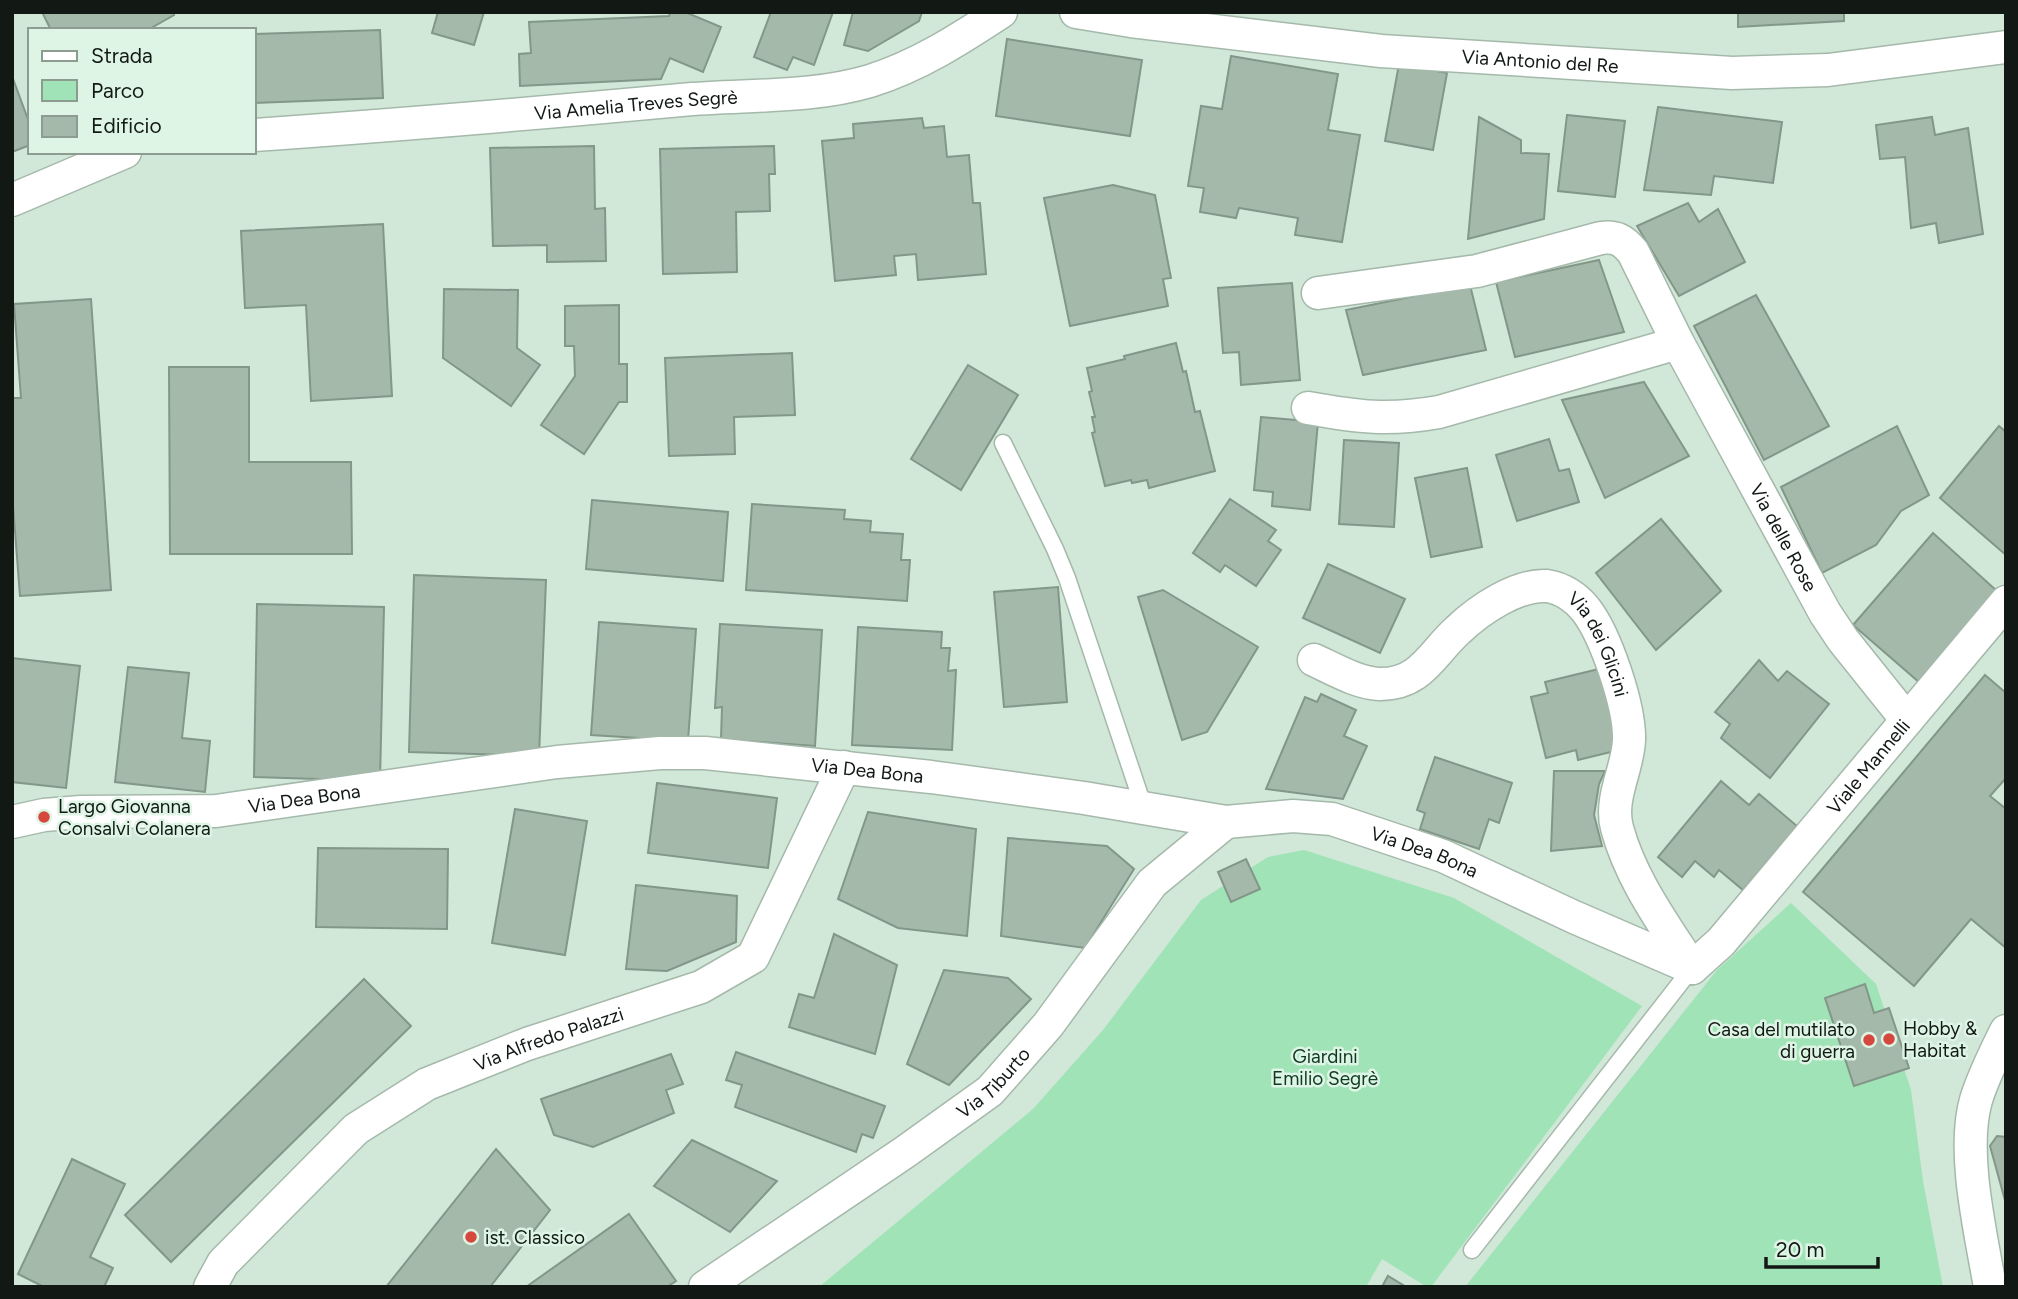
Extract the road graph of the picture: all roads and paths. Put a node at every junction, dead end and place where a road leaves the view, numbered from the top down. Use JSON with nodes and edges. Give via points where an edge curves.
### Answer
{"nodes":[{"id":1,"x":1001,"y":12,"type":"edge"},
{"id":2,"x":1076,"y":12,"type":"edge"},
{"id":3,"x":2006,"y":47,"type":"edge"},
{"id":4,"x":256,"y":135,"type":"edge"},
{"id":5,"x":120,"y":154,"type":"edge"},
{"id":6,"x":12,"y":200,"type":"edge"},
{"id":7,"x":1318,"y":293,"type":"dead end"},
{"id":8,"x":1678,"y":343,"type":"junction"},
{"id":9,"x":1308,"y":408,"type":"dead end"},
{"id":10,"x":1003,"y":443,"type":"dead end"},
{"id":11,"x":2006,"y":602,"type":"edge"},
{"id":12,"x":1314,"y":660,"type":"dead end"},
{"id":13,"x":1907,"y":720,"type":"junction"},
{"id":14,"x":844,"y":767,"type":"junction"},
{"id":15,"x":1144,"y":808,"type":"junction"},
{"id":16,"x":12,"y":822,"type":"edge"},
{"id":17,"x":1226,"y":822,"type":"junction"},
{"id":18,"x":1692,"y":968,"type":"junction"},
{"id":19,"x":2006,"y":1031,"type":"edge"},
{"id":20,"x":1472,"y":1251,"type":"dead end"},
{"id":21,"x":210,"y":1287,"type":"edge"},
{"id":22,"x":705,"y":1287,"type":"edge"},
{"id":23,"x":1990,"y":1287,"type":"edge"}],
"edges":[{"from":1,"to":4,"type":"street","name":"Via Amelia Treves Segrè","via":[[914,63],[869,81],[835,88]]},
{"from":2,"to":3,"type":"street","name":"Via Antonio del Re","via":[[1381,51],[1732,74],[1828,70]]},
{"from":5,"to":6,"type":"street"},
{"from":7,"to":8,"type":"street","name":"Via delle Rose","via":[[1477,271],[1614,237],[1633,252]]},
{"from":8,"to":9,"type":"street","via":[[1439,412],[1375,418]]},
{"from":8,"to":13,"type":"street","name":"Via delle Rose","via":[[1825,613]]},
{"from":10,"to":15,"type":"lane","via":[[1067,578]]},
{"from":11,"to":13,"type":"street","name":"Viale Mannelli"},
{"from":12,"to":18,"type":"street","name":"Via dei Glicini","via":[[1369,683],[1395,682],[1424,668],[1459,629],[1510,594],[1547,586],[1573,597],[1586,609],[1604,642],[1629,728],[1615,814],[1618,832],[1641,886]]},
{"from":13,"to":18,"type":"street","name":"Viale Mannelli","via":[[1730,931]]},
{"from":14,"to":15,"type":"street","name":"Via Dea Bona"},
{"from":14,"to":16,"type":"street","name":"Via Dea Bona","via":[[705,753],[660,754],[557,762],[216,811],[81,812]]},
{"from":14,"to":21,"type":"street","name":"Via Alfredo Palazzi","via":[[753,957],[701,987],[527,1044],[427,1084],[356,1129],[223,1264]]},
{"from":15,"to":17,"type":"street","name":"Via Dea Bona"},
{"from":17,"to":18,"type":"street","name":"Via Dea Bona","via":[[1293,816],[1341,821],[1443,856]]},
{"from":17,"to":22,"type":"street","name":"Via Tiburto","via":[[1152,883],[1048,1025],[990,1091]]},
{"from":18,"to":20,"type":"lane"},
{"from":19,"to":23,"type":"street","via":[[1976,1099],[1970,1144]]}]}
